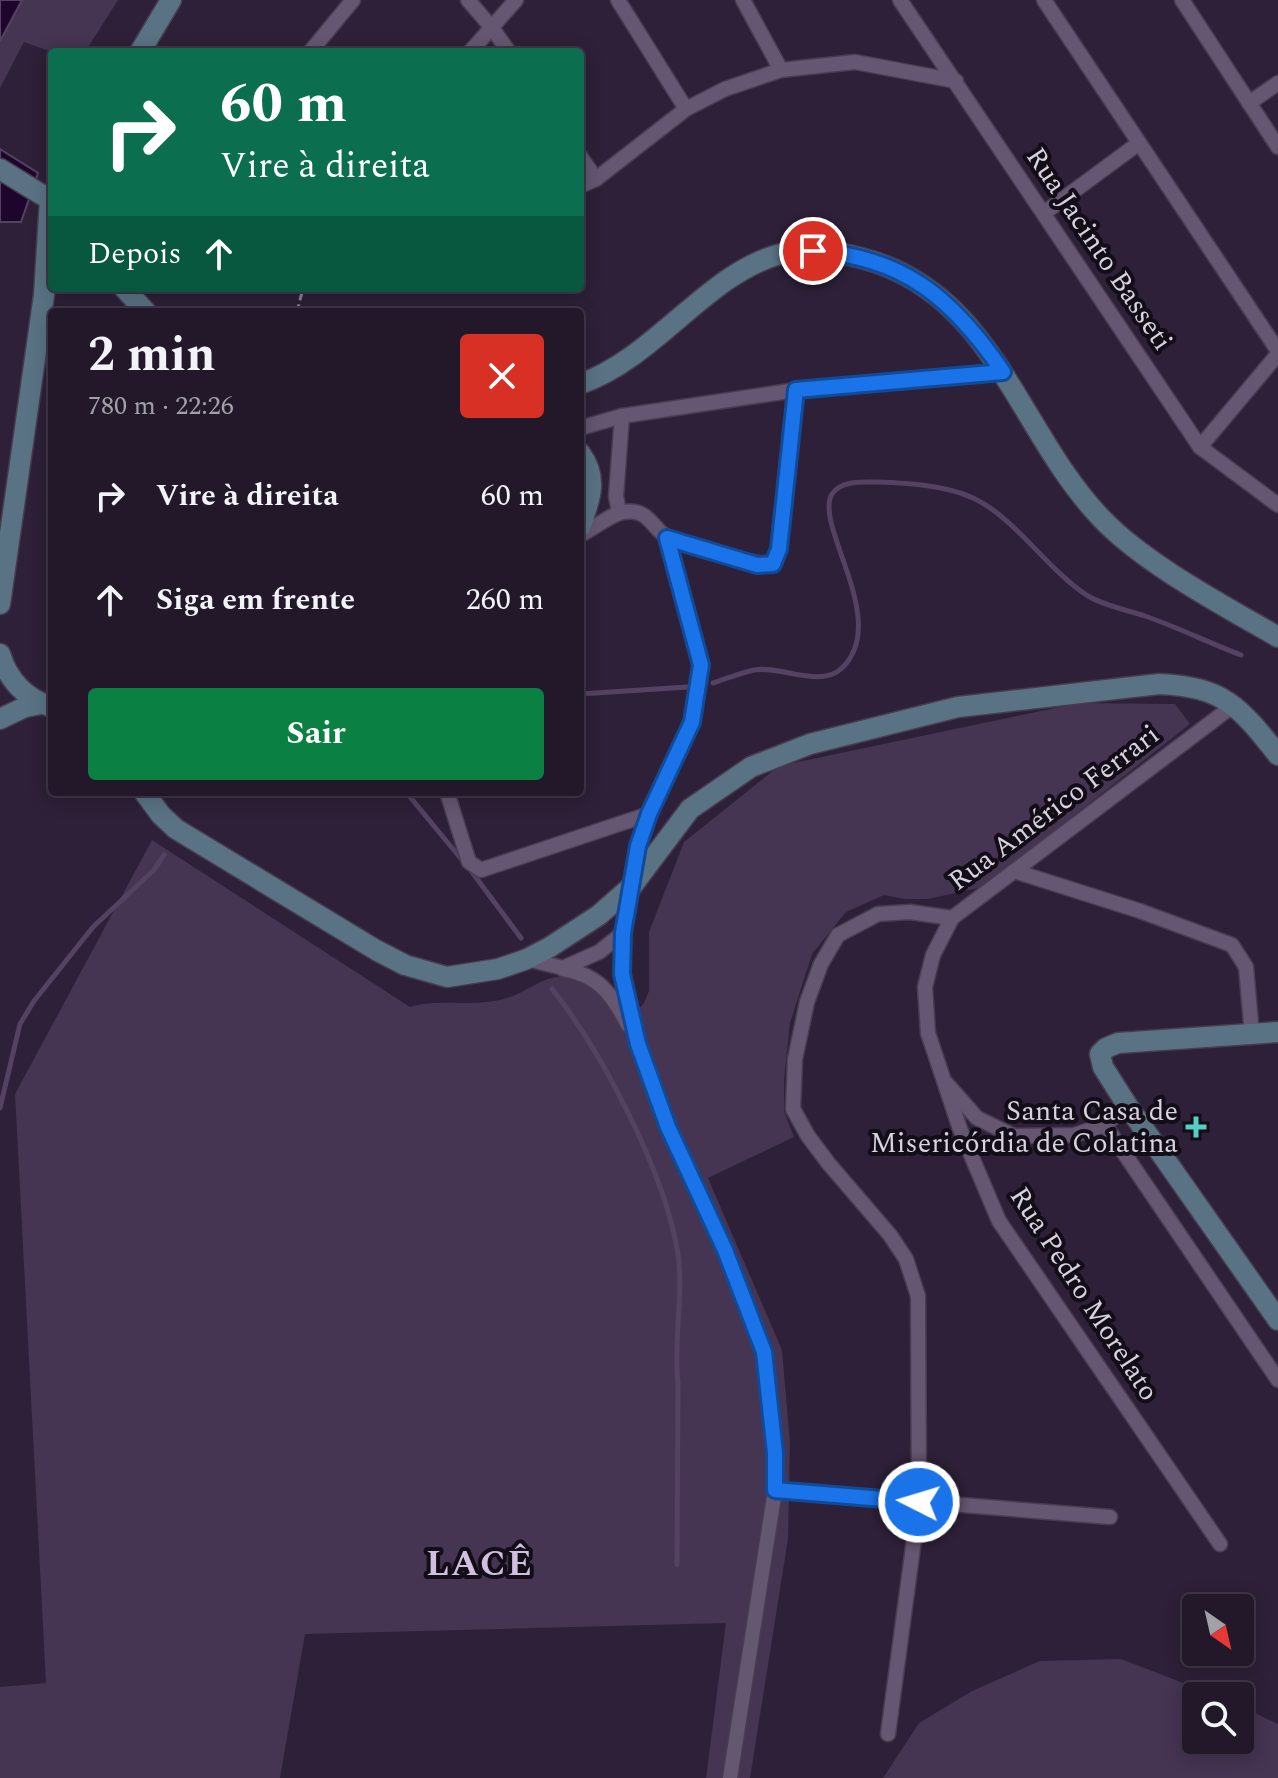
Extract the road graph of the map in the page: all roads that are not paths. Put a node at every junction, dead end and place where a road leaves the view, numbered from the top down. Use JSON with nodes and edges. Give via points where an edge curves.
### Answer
{"nodes":[{"id":1,"x":171,"y":0,"type":"edge"},
{"id":2,"x":353,"y":0,"type":"edge"},
{"id":3,"x":468,"y":0,"type":"edge"},
{"id":4,"x":516,"y":0,"type":"edge"},
{"id":5,"x":618,"y":0,"type":"edge"},
{"id":6,"x":743,"y":0,"type":"edge"},
{"id":7,"x":900,"y":0,"type":"edge"},
{"id":8,"x":1044,"y":0,"type":"edge"},
{"id":9,"x":1182,"y":0,"type":"edge"},
{"id":10,"x":492,"y":28,"type":"junction"},
{"id":11,"x":142,"y":48,"type":"edge"},
{"id":12,"x":313,"y":48,"type":"edge"},
{"id":13,"x":474,"y":48,"type":"edge"},
{"id":14,"x":506,"y":48,"type":"edge"},
{"id":15,"x":781,"y":70,"type":"junction"},
{"id":16,"x":956,"y":81,"type":"junction"},
{"id":17,"x":1278,"y":83,"type":"edge"},
{"id":18,"x":1249,"y":103,"type":"junction"},
{"id":19,"x":686,"y":109,"type":"junction"},
{"id":20,"x":1139,"y":143,"type":"junction"},
{"id":21,"x":1278,"y":147,"type":"edge"},
{"id":22,"x":584,"y":162,"type":"edge"},
{"id":23,"x":0,"y":169,"type":"edge"},
{"id":24,"x":596,"y":179,"type":"junction"},
{"id":25,"x":584,"y":184,"type":"edge"},
{"id":26,"x":48,"y":197,"type":"edge"},
{"id":27,"x":1044,"y":213,"type":"junction"},
{"id":28,"x":48,"y":240,"type":"edge"},
{"id":29,"x":48,"y":283,"type":"edge"},
{"id":30,"x":44,"y":295,"type":"junction"},
{"id":31,"x":1278,"y":352,"type":"edge"},
{"id":32,"x":1003,"y":372,"type":"junction"},
{"id":33,"x":584,"y":382,"type":"edge"},
{"id":34,"x":796,"y":390,"type":"junction"},
{"id":35,"x":622,"y":416,"type":"junction"},
{"id":36,"x":584,"y":427,"type":"edge"},
{"id":37,"x":1200,"y":447,"type":"junction"},
{"id":38,"x":584,"y":458,"type":"edge"},
{"id":39,"x":593,"y":481,"type":"junction"},
{"id":40,"x":616,"y":496,"type":"junction"},
{"id":41,"x":1278,"y":505,"type":"edge"},
{"id":42,"x":619,"y":512,"type":"junction"},
{"id":43,"x":584,"y":513,"type":"edge"},
{"id":44,"x":584,"y":533,"type":"edge"},
{"id":45,"x":667,"y":538,"type":"junction"},
{"id":46,"x":0,"y":604,"type":"edge"},
{"id":47,"x":1278,"y":637,"type":"edge"},
{"id":48,"x":0,"y":654,"type":"edge"},
{"id":49,"x":47,"y":705,"type":"edge"},
{"id":50,"x":1234,"y":705,"type":"junction"},
{"id":51,"x":0,"y":719,"type":"edge"},
{"id":52,"x":1278,"y":755,"type":"edge"},
{"id":53,"x":147,"y":796,"type":"edge"},
{"id":54,"x":448,"y":796,"type":"edge"},
{"id":55,"x":649,"y":814,"type":"junction"},
{"id":56,"x":1014,"y":871,"type":"junction"},
{"id":57,"x":632,"y":886,"type":"junction"},
{"id":58,"x":952,"y":918,"type":"junction"},
{"id":59,"x":623,"y":933,"type":"junction"},
{"id":60,"x":527,"y":959,"type":"junction"},
{"id":61,"x":563,"y":968,"type":"junction"},
{"id":62,"x":1278,"y":1032,"type":"edge"},
{"id":63,"x":1252,"y":1035,"type":"junction"},
{"id":64,"x":638,"y":1044,"type":"junction"},
{"id":65,"x":941,"y":1076,"type":"junction"},
{"id":66,"x":1127,"y":1105,"type":"junction"},
{"id":67,"x":1105,"y":1125,"type":"junction"},
{"id":68,"x":1278,"y":1320,"type":"edge"},
{"id":69,"x":1278,"y":1380,"type":"edge"},
{"id":70,"x":775,"y":1490,"type":"junction"},
{"id":71,"x":919,"y":1502,"type":"junction"},
{"id":72,"x":1110,"y":1517,"type":"dead end"},
{"id":73,"x":1220,"y":1544,"type":"dead end"},
{"id":74,"x":888,"y":1734,"type":"dead end"},
{"id":75,"x":730,"y":1778,"type":"edge"}],
"edges":[{"from":1,"to":11,"type":"main road"},
{"from":2,"to":12,"type":"street"},
{"from":3,"to":10,"type":"street"},
{"from":4,"to":10,"type":"street"},
{"from":5,"to":19,"type":"street"},
{"from":6,"to":15,"type":"street"},
{"from":7,"to":16,"type":"street","name":"Rua Jacinto Basseti"},
{"from":8,"to":20,"type":"street"},
{"from":9,"to":18,"type":"street"},
{"from":10,"to":13,"type":"street"},
{"from":10,"to":14,"type":"street"},
{"from":15,"to":16,"type":"street","via":[[855,62]]},
{"from":15,"to":19,"type":"street"},
{"from":16,"to":27,"type":"street","name":"Rua Jacinto Basseti"},
{"from":17,"to":18,"type":"street"},
{"from":18,"to":21,"type":"street"},
{"from":19,"to":24,"type":"street"},
{"from":20,"to":27,"type":"street"},
{"from":20,"to":31,"type":"street"},
{"from":22,"to":24,"type":"street"},
{"from":23,"to":26,"type":"main road"},
{"from":24,"to":25,"type":"street"},
{"from":27,"to":37,"type":"street","name":"Rua Jacinto Basseti"},
{"from":28,"to":30,"type":"main road"},
{"from":29,"to":30,"type":"main road"},
{"from":30,"to":46,"type":"main road"},
{"from":31,"to":37,"type":"street"},
{"from":32,"to":33,"type":"main road","via":[[964,320],[917,282],[853,256],[799,251],[777,255],[737,275],[639,353]]},
{"from":32,"to":34,"type":"street"},
{"from":32,"to":47,"type":"main road","via":[[1074,487],[1105,522],[1128,543]]},
{"from":34,"to":35,"type":"street"},
{"from":34,"to":45,"type":"street","via":[[773,564],[757,565]]},
{"from":35,"to":36,"type":"street"},
{"from":35,"to":40,"type":"street"},
{"from":37,"to":41,"type":"street","name":"Rua Jacinto Basseti"},
{"from":38,"to":39,"type":"main road"},
{"from":39,"to":40,"type":"street"},
{"from":39,"to":43,"type":"main road"},
{"from":40,"to":42,"type":"street"},
{"from":42,"to":44,"type":"street"},
{"from":42,"to":45,"type":"street","via":[[650,518]]},
{"from":45,"to":55,"type":"street","via":[[701,665],[692,722]]},
{"from":48,"to":49,"type":"main road","via":[[10,678]]},
{"from":49,"to":51,"type":"main road","via":[[25,707]]},
{"from":50,"to":52,"type":"main road"},
{"from":50,"to":56,"type":"street","name":"Rua Américo Ferrari"},
{"from":50,"to":57,"type":"main road","via":[[1204,690],[1159,684],[958,707],[810,744],[751,767],[690,809]]},
{"from":53,"to":60,"type":"main road","via":[[176,829],[405,965],[447,977]]},
{"from":54,"to":55,"type":"street","via":[[469,862],[481,870]]},
{"from":55,"to":57,"type":"street"},
{"from":56,"to":58,"type":"street","name":"Rua Américo Ferrari"},
{"from":56,"to":63,"type":"street","via":[[1232,945],[1246,967]]},
{"from":57,"to":59,"type":"street"},
{"from":57,"to":60,"type":"main road","via":[[583,928]]},
{"from":58,"to":65,"type":"street","name":"Rua Pedro Morelato","via":[[933,955],[925,987],[928,1033]]},
{"from":58,"to":71,"type":"street","name":"Rua Américo Ferrari","via":[[878,914],[838,935],[807,1002],[795,1059],[793,1109],[822,1155],[890,1235],[906,1259],[918,1296]]},
{"from":59,"to":61,"type":"street","via":[[599,952]]},
{"from":59,"to":64,"type":"street","via":[[622,974]]},
{"from":60,"to":61,"type":"street"},
{"from":61,"to":64,"type":"street","via":[[583,972],[605,989]]},
{"from":62,"to":63,"type":"main road"},
{"from":63,"to":66,"type":"main road","via":[[1106,1048],[1100,1054],[1103,1067]]},
{"from":64,"to":70,"type":"street","via":[[764,1352]]},
{"from":65,"to":67,"type":"street","via":[[977,1118],[1014,1136],[1074,1135]]},
{"from":65,"to":73,"type":"street","name":"Rua Pedro Morelato","via":[[999,1221]]},
{"from":66,"to":67,"type":"street"},
{"from":66,"to":68,"type":"main road"},
{"from":67,"to":69,"type":"street"},
{"from":70,"to":71,"type":"street"},
{"from":70,"to":75,"type":"street"},
{"from":71,"to":72,"type":"street"},
{"from":71,"to":74,"type":"street","name":"Rua Américo Ferrari"}]}
